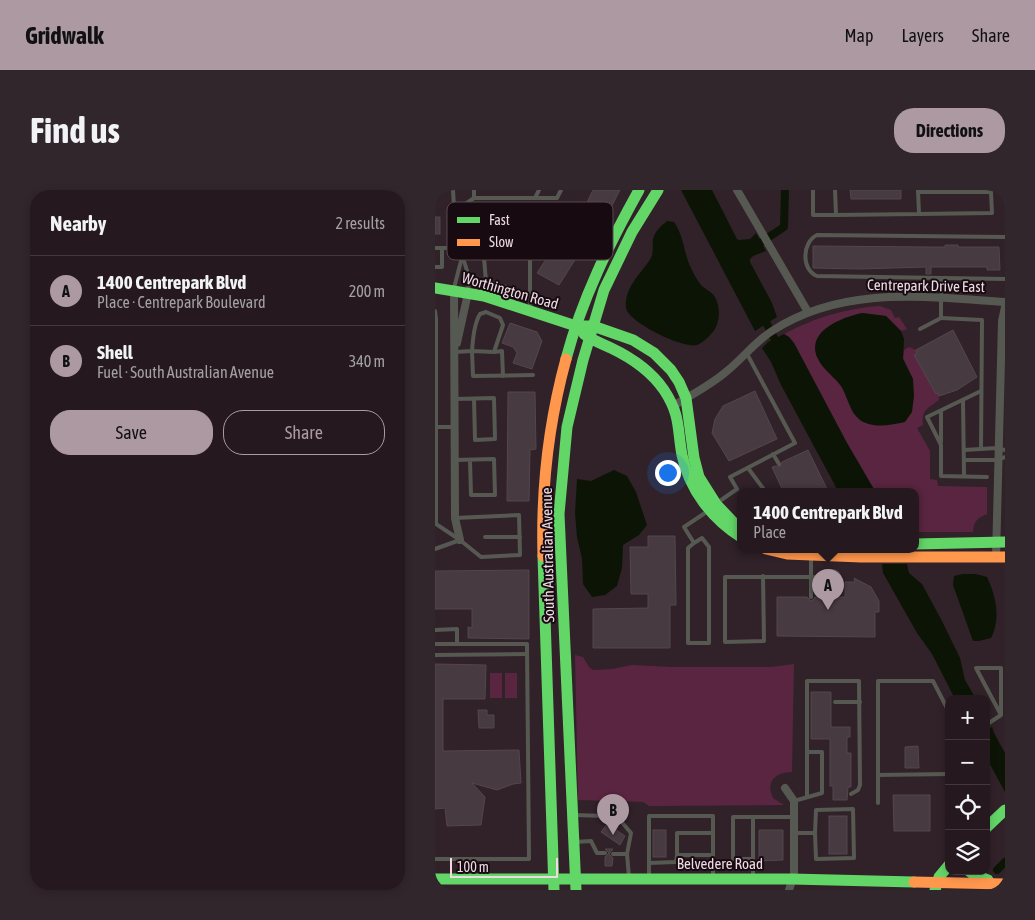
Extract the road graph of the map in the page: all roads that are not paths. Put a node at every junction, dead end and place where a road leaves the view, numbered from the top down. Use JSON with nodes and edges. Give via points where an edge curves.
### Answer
{"nodes":[{"id":1,"x":474,"y":190,"type":"edge"},
{"id":2,"x":539,"y":190,"type":"edge"},
{"id":3,"x":561,"y":190,"type":"edge"},
{"id":4,"x":639,"y":190,"type":"edge"},
{"id":5,"x":658,"y":190,"type":"edge"},
{"id":6,"x":737,"y":190,"type":"edge"},
{"id":7,"x":813,"y":190,"type":"edge"},
{"id":8,"x":835,"y":190,"type":"edge"},
{"id":9,"x":918,"y":191,"type":"edge"},
{"id":10,"x":991,"y":191,"type":"edge"},
{"id":11,"x":474,"y":198,"type":"junction"},
{"id":12,"x":535,"y":198,"type":"junction"},
{"id":13,"x":468,"y":202,"type":"edge"},
{"id":14,"x":919,"y":214,"type":"junction"},
{"id":15,"x":836,"y":215,"type":"junction"},
{"id":16,"x":613,"y":237,"type":"edge"},
{"id":17,"x":1005,"y":237,"type":"edge"},
{"id":18,"x":435,"y":248,"type":"edge"},
{"id":19,"x":443,"y":248,"type":"junction"},
{"id":20,"x":447,"y":248,"type":"edge"},
{"id":21,"x":461,"y":260,"type":"edge"},
{"id":22,"x":463,"y":260,"type":"edge"},
{"id":23,"x":484,"y":260,"type":"edge"},
{"id":24,"x":530,"y":260,"type":"edge"},
{"id":25,"x":603,"y":260,"type":"edge"},
{"id":26,"x":435,"y":267,"type":"edge"},
{"id":27,"x":941,"y":278,"type":"junction"},
{"id":28,"x":1005,"y":279,"type":"edge"},
{"id":29,"x":435,"y":288,"type":"edge"},
{"id":30,"x":454,"y":290,"type":"junction"},
{"id":31,"x":468,"y":293,"type":"junction"},
{"id":32,"x":531,"y":295,"type":"junction"},
{"id":33,"x":941,"y":298,"type":"junction"},
{"id":34,"x":1005,"y":302,"type":"edge"},
{"id":35,"x":1005,"y":307,"type":"edge"},
{"id":36,"x":435,"y":311,"type":"edge"},
{"id":37,"x":530,"y":311,"type":"junction"},
{"id":38,"x":809,"y":312,"type":"junction"},
{"id":39,"x":941,"y":318,"type":"junction"},
{"id":40,"x":576,"y":326,"type":"junction"},
{"id":41,"x":593,"y":326,"type":"junction"},
{"id":42,"x":920,"y":329,"type":"dead end"},
{"id":43,"x":589,"y":338,"type":"junction"},
{"id":44,"x":748,"y":350,"type":"junction"},
{"id":45,"x":472,"y":351,"type":"junction"},
{"id":46,"x":455,"y":352,"type":"junction"},
{"id":47,"x":494,"y":352,"type":"junction"},
{"id":48,"x":503,"y":376,"type":"junction"},
{"id":49,"x":533,"y":376,"type":"dead end"},
{"id":50,"x":981,"y":391,"type":"junction"},
{"id":51,"x":474,"y":398,"type":"junction"},
{"id":52,"x":686,"y":398,"type":"junction"},
{"id":53,"x":455,"y":399,"type":"junction"},
{"id":54,"x":963,"y":400,"type":"junction"},
{"id":55,"x":673,"y":406,"type":"junction"},
{"id":56,"x":941,"y":410,"type":"junction"},
{"id":57,"x":435,"y":427,"type":"edge"},
{"id":58,"x":455,"y":427,"type":"junction"},
{"id":59,"x":941,"y":445,"type":"junction"},
{"id":60,"x":981,"y":448,"type":"junction"},
{"id":61,"x":1002,"y":449,"type":"edge"},
{"id":62,"x":964,"y":450,"type":"junction"},
{"id":63,"x":773,"y":454,"type":"junction"},
{"id":64,"x":1002,"y":459,"type":"edge"},
{"id":65,"x":455,"y":460,"type":"junction"},
{"id":66,"x":470,"y":460,"type":"junction"},
{"id":67,"x":964,"y":460,"type":"junction"},
{"id":68,"x":779,"y":464,"type":"dead end"},
{"id":69,"x":747,"y":468,"type":"junction"},
{"id":70,"x":964,"y":476,"type":"junction"},
{"id":71,"x":987,"y":476,"type":"dead end"},
{"id":72,"x":763,"y":488,"type":"edge"},
{"id":73,"x":737,"y":489,"type":"joint"},
{"id":74,"x":713,"y":507,"type":"junction"},
{"id":75,"x":455,"y":518,"type":"junction"},
{"id":76,"x":737,"y":525,"type":"edge"},
{"id":77,"x":737,"y":535,"type":"edge"},
{"id":78,"x":520,"y":536,"type":"junction"},
{"id":79,"x":485,"y":537,"type":"dead end"},
{"id":80,"x":460,"y":540,"type":"junction"},
{"id":81,"x":1001,"y":542,"type":"edge"},
{"id":82,"x":694,"y":543,"type":"junction"},
{"id":83,"x":919,"y":544,"type":"edge"},
{"id":84,"x":435,"y":549,"type":"edge"},
{"id":85,"x":783,"y":553,"type":"edge"},
{"id":86,"x":799,"y":553,"type":"edge"},
{"id":87,"x":811,"y":553,"type":"edge"},
{"id":88,"x":821,"y":553,"type":"edge"},
{"id":89,"x":1000,"y":557,"type":"edge"},
{"id":90,"x":763,"y":576,"type":"junction"},
{"id":91,"x":811,"y":577,"type":"junction"},
{"id":92,"x":824,"y":578,"type":"junction"},
{"id":93,"x":811,"y":597,"type":"dead end"},
{"id":94,"x":435,"y":630,"type":"edge"},
{"id":95,"x":435,"y":644,"type":"edge"},
{"id":96,"x":457,"y":644,"type":"junction"},
{"id":97,"x":527,"y":654,"type":"junction"},
{"id":98,"x":435,"y":655,"type":"edge"},
{"id":99,"x":835,"y":702,"type":"dead end"},
{"id":100,"x":860,"y":702,"type":"junction"},
{"id":101,"x":945,"y":704,"type":"edge"},
{"id":102,"x":1001,"y":715,"type":"junction"},
{"id":103,"x":990,"y":723,"type":"edge"},
{"id":104,"x":807,"y":752,"type":"junction"},
{"id":105,"x":945,"y":774,"type":"edge"},
{"id":106,"x":878,"y":775,"type":"junction"},
{"id":107,"x":785,"y":788,"type":"dead end"},
{"id":108,"x":851,"y":794,"type":"dead end"},
{"id":109,"x":807,"y":797,"type":"junction"},
{"id":110,"x":794,"y":802,"type":"junction"},
{"id":111,"x":878,"y":804,"type":"dead end"},
{"id":112,"x":1005,"y":810,"type":"edge"},
{"id":113,"x":573,"y":815,"type":"junction"},
{"id":114,"x":794,"y":816,"type":"junction"},
{"id":115,"x":753,"y":817,"type":"junction"},
{"id":116,"x":990,"y":824,"type":"edge"},
{"id":117,"x":713,"y":833,"type":"junction"},
{"id":118,"x":794,"y":833,"type":"junction"},
{"id":119,"x":815,"y":833,"type":"junction"},
{"id":120,"x":574,"y":842,"type":"junction"},
{"id":121,"x":605,"y":853,"type":"dead end"},
{"id":122,"x":613,"y":854,"type":"dead end"},
{"id":123,"x":627,"y":854,"type":"junction"},
{"id":124,"x":677,"y":855,"type":"junction"},
{"id":125,"x":713,"y":855,"type":"junction"},
{"id":126,"x":435,"y":859,"type":"edge"},
{"id":127,"x":753,"y":859,"type":"junction"},
{"id":128,"x":649,"y":863,"type":"junction"},
{"id":129,"x":945,"y":870,"type":"edge"},
{"id":130,"x":974,"y":875,"type":"edge"},
{"id":131,"x":435,"y":879,"type":"edge"},
{"id":132,"x":629,"y":879,"type":"junction"},
{"id":133,"x":649,"y":879,"type":"junction"},
{"id":134,"x":713,"y":879,"type":"junction"},
{"id":135,"x":753,"y":879,"type":"junction"},
{"id":136,"x":1001,"y":884,"type":"edge"},
{"id":137,"x":554,"y":885,"type":"edge"},
{"id":138,"x":575,"y":885,"type":"edge"},
{"id":139,"x":791,"y":885,"type":"edge"},
{"id":140,"x":936,"y":886,"type":"edge"}],
"edges":[{"from":1,"to":11,"type":"lane"},
{"from":2,"to":12,"type":"lane"},
{"from":3,"to":12,"type":"lane","via":[[557,198]]},
{"from":4,"to":16,"type":"main road","name":"South Australian Avenue"},
{"from":5,"to":41,"type":"main road","name":"South Australian Avenue","via":[[617,260]]},
{"from":6,"to":38,"type":"street"},
{"from":7,"to":15,"type":"lane","via":[[813,215]]},
{"from":8,"to":15,"type":"lane"},
{"from":9,"to":10,"type":"lane"},
{"from":9,"to":14,"type":"lane"},
{"from":10,"to":14,"type":"lane","via":[[992,213]]},
{"from":11,"to":12,"type":"lane"},
{"from":11,"to":13,"type":"lane"},
{"from":14,"to":15,"type":"lane"},
{"from":17,"to":27,"type":"lane","via":[[822,234],[813,237],[806,245],[807,270],[817,276]]},
{"from":18,"to":19,"type":"lane"},
{"from":19,"to":20,"type":"lane"},
{"from":19,"to":26,"type":"lane","via":[[442,267]]},
{"from":21,"to":30,"type":"lane"},
{"from":22,"to":31,"type":"lane","via":[[469,277]]},
{"from":23,"to":32,"type":"lane","via":[[486,281]]},
{"from":24,"to":32,"type":"lane"},
{"from":25,"to":40,"type":"main road","name":"South Australian Avenue"},
{"from":27,"to":28,"type":"lane"},
{"from":27,"to":33,"type":"lane"},
{"from":29,"to":30,"type":"main road","name":"Worthington Road"},
{"from":30,"to":31,"type":"main road","name":"Worthington Road"},
{"from":30,"to":46,"type":"street"},
{"from":31,"to":37,"type":"main road","name":"Worthington Road"},
{"from":31,"to":46,"type":"street"},
{"from":32,"to":37,"type":"lane"},
{"from":33,"to":34,"type":"street","name":"Centrepark Drive East"},
{"from":33,"to":38,"type":"street","name":"Centrepark Drive East","via":[[865,298],[838,302]]},
{"from":33,"to":39,"type":"lane"},
{"from":35,"to":61,"type":"street","via":[[1002,321]]},
{"from":36,"to":57,"type":"lane"},
{"from":37,"to":40,"type":"main road","name":"Worthington Road"},
{"from":38,"to":44,"type":"street","name":"Centrepark Drive East","via":[[786,322]]},
{"from":39,"to":42,"type":"lane"},
{"from":39,"to":50,"type":"lane","via":[[982,320]]},
{"from":40,"to":41,"type":"main road"},
{"from":40,"to":43,"type":"main road"},
{"from":40,"to":137,"type":"main road","name":"South Australian Avenue","via":[[556,399],[546,456],[543,507]]},
{"from":41,"to":43,"type":"main road","name":"South Australian Avenue"},
{"from":41,"to":52,"type":"main road","via":[[633,340],[654,353],[671,370]]},
{"from":43,"to":55,"type":"main road","via":[[644,368],[659,382]]},
{"from":43,"to":113,"type":"main road","name":"South Australian Avenue","via":[[567,427],[559,514]]},
{"from":44,"to":52,"type":"street","name":"Centrepark Drive East","via":[[720,378]]},
{"from":44,"to":63,"type":"lane","via":[[795,443]]},
{"from":45,"to":46,"type":"lane"},
{"from":45,"to":47,"type":"lane"},
{"from":45,"to":47,"type":"lane","via":[[478,318],[484,312],[498,316],[503,322]]},
{"from":45,"to":48,"type":"lane","via":[[473,376]]},
{"from":46,"to":53,"type":"street"},
{"from":47,"to":48,"type":"lane","via":[[502,352]]},
{"from":48,"to":49,"type":"lane"},
{"from":50,"to":54,"type":"lane"},
{"from":50,"to":60,"type":"lane"},
{"from":51,"to":51,"type":"lane","via":[[494,398],[495,439],[475,440]]},
{"from":51,"to":53,"type":"lane"},
{"from":52,"to":55,"type":"street","name":"Centrepark Drive East"},
{"from":52,"to":74,"type":"main road","via":[[696,467]]},
{"from":53,"to":58,"type":"street"},
{"from":54,"to":56,"type":"lane"},
{"from":54,"to":62,"type":"lane"},
{"from":55,"to":74,"type":"main road","via":[[684,462],[699,496]]},
{"from":56,"to":59,"type":"lane"},
{"from":56,"to":59,"type":"lane","via":[[927,417]]},
{"from":57,"to":58,"type":"lane"},
{"from":57,"to":80,"type":"lane","via":[[436,524]]},
{"from":58,"to":65,"type":"street"},
{"from":59,"to":70,"type":"lane","via":[[941,476]]},
{"from":60,"to":61,"type":"lane"},
{"from":60,"to":62,"type":"lane"},
{"from":61,"to":64,"type":"street"},
{"from":62,"to":67,"type":"lane"},
{"from":63,"to":68,"type":"lane"},
{"from":63,"to":69,"type":"lane"},
{"from":64,"to":67,"type":"lane"},
{"from":64,"to":81,"type":"street"},
{"from":65,"to":66,"type":"lane"},
{"from":65,"to":75,"type":"street"},
{"from":66,"to":66,"type":"lane","via":[[494,459],[495,495],[471,494]]},
{"from":67,"to":70,"type":"lane"},
{"from":69,"to":72,"type":"lane"},
{"from":69,"to":73,"type":"lane","via":[[730,477]]},
{"from":70,"to":71,"type":"lane"},
{"from":73,"to":74,"type":"lane"},
{"from":74,"to":76,"type":"main road"},
{"from":74,"to":77,"type":"main road"},
{"from":74,"to":82,"type":"lane","via":[[684,527]]},
{"from":75,"to":78,"type":"lane","via":[[519,515]]},
{"from":75,"to":80,"type":"street"},
{"from":78,"to":79,"type":"lane"},
{"from":78,"to":80,"type":"lane","via":[[520,555],[481,556]]},
{"from":80,"to":84,"type":"lane"},
{"from":81,"to":83,"type":"main road"},
{"from":81,"to":89,"type":"street"},
{"from":82,"to":82,"type":"lane","via":[[688,548],[688,643],[709,643],[709,547],[702,538]]},
{"from":85,"to":86,"type":"main road"},
{"from":87,"to":91,"type":"lane"},
{"from":88,"to":89,"type":"main road","via":[[861,557]]},
{"from":90,"to":90,"type":"lane","via":[[725,577],[725,642],[765,642]]},
{"from":90,"to":91,"type":"lane"},
{"from":91,"to":92,"type":"lane"},
{"from":91,"to":93,"type":"lane"},
{"from":92,"to":92,"type":"lane","via":[[826,573],[833,571],[838,573],[840,580],[832,587]]},
{"from":94,"to":96,"type":"lane","via":[[457,629]]},
{"from":95,"to":96,"type":"lane"},
{"from":96,"to":97,"type":"lane","via":[[527,644]]},
{"from":97,"to":98,"type":"lane"},
{"from":97,"to":126,"type":"lane","via":[[529,859]]},
{"from":99,"to":100,"type":"lane"},
{"from":100,"to":104,"type":"lane","via":[[859,681],[807,681]]},
{"from":100,"to":108,"type":"lane","via":[[860,788]]},
{"from":101,"to":106,"type":"lane","via":[[933,681],[878,681]]},
{"from":102,"to":102,"type":"lane","via":[[1001,668],[976,668],[993,700]]},
{"from":102,"to":103,"type":"lane"},
{"from":104,"to":109,"type":"lane"},
{"from":104,"to":109,"type":"lane","via":[[822,752],[822,793]]},
{"from":105,"to":106,"type":"lane"},
{"from":106,"to":111,"type":"lane"},
{"from":107,"to":110,"type":"street"},
{"from":109,"to":110,"type":"lane"},
{"from":110,"to":114,"type":"street"},
{"from":112,"to":116,"type":"main road"},
{"from":113,"to":120,"type":"main road","name":"South Australian Avenue"},
{"from":113,"to":123,"type":"lane","via":[[620,820],[631,833]]},
{"from":114,"to":115,"type":"lane"},
{"from":114,"to":118,"type":"street"},
{"from":115,"to":127,"type":"lane"},
{"from":115,"to":127,"type":"lane","via":[[733,817],[733,859]]},
{"from":117,"to":124,"type":"lane","via":[[677,833]]},
{"from":117,"to":125,"type":"lane"},
{"from":117,"to":128,"type":"lane","via":[[713,816],[649,816]]},
{"from":118,"to":119,"type":"lane"},
{"from":118,"to":139,"type":"street"},
{"from":119,"to":119,"type":"lane","via":[[816,859],[853,858],[853,809],[816,810]]},
{"from":120,"to":121,"type":"lane","via":[[591,842],[597,853]]},
{"from":120,"to":138,"type":"main road","name":"South Australian Avenue"},
{"from":122,"to":123,"type":"lane"},
{"from":123,"to":132,"type":"lane"},
{"from":124,"to":125,"type":"lane"},
{"from":124,"to":128,"type":"lane","via":[[675,862]]},
{"from":125,"to":134,"type":"lane"},
{"from":127,"to":135,"type":"lane"},
{"from":128,"to":133,"type":"lane"},
{"from":129,"to":140,"type":"main road"},
{"from":130,"to":136,"type":"main road"},
{"from":131,"to":137,"type":"main road","name":"Belvedere Road"},
{"from":132,"to":133,"type":"main road","name":"Belvedere Road"},
{"from":132,"to":138,"type":"main road","name":"Belvedere Road"},
{"from":133,"to":134,"type":"main road","name":"Belvedere Road"},
{"from":134,"to":135,"type":"main road","name":"Belvedere Road"},
{"from":135,"to":139,"type":"main road","name":"Belvedere Road"},
{"from":136,"to":140,"type":"main road","name":"Belvedere Road"},
{"from":137,"to":138,"type":"main road","name":"Belvedere Road"},
{"from":139,"to":140,"type":"main road","name":"Belvedere Road"}]}
